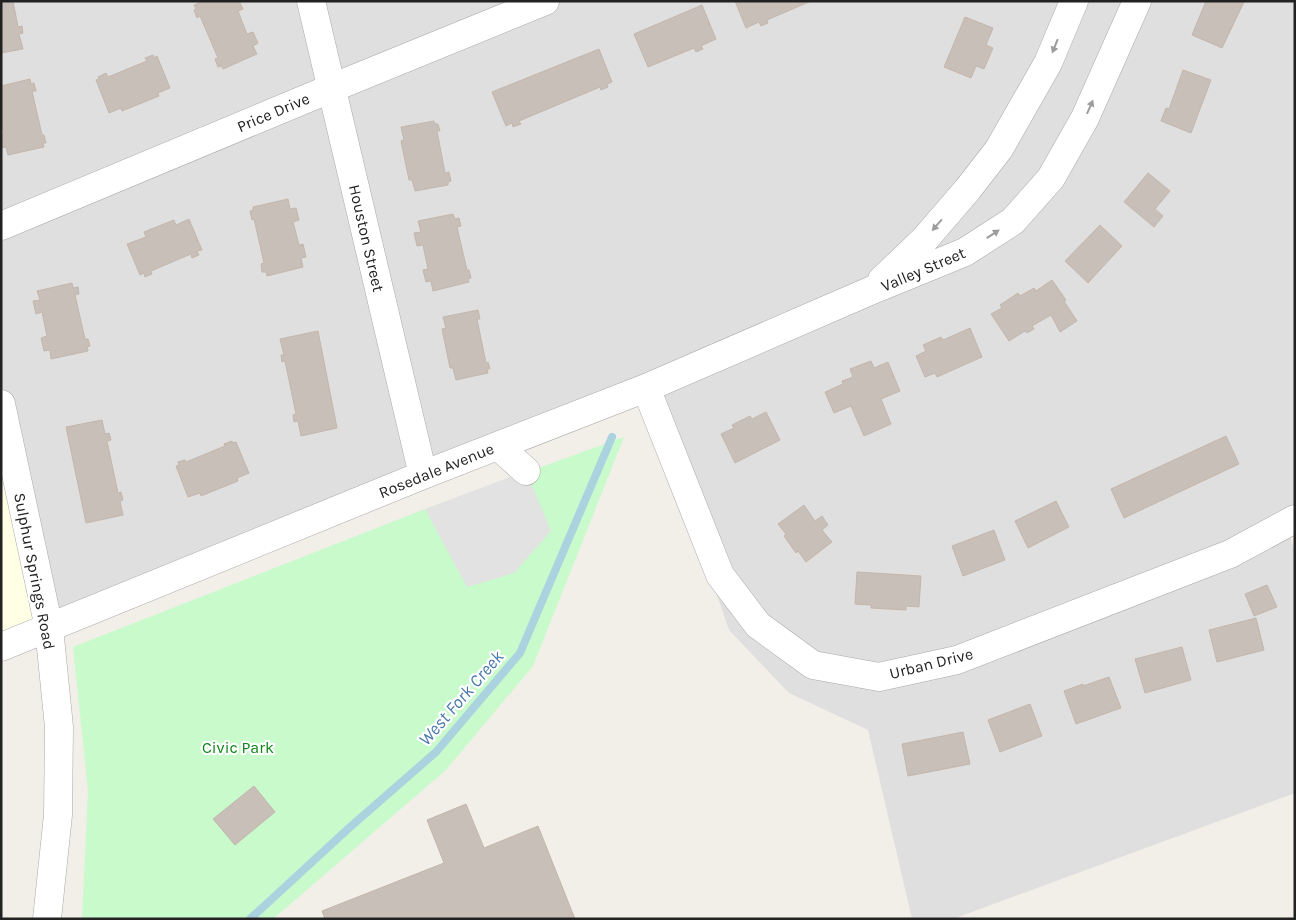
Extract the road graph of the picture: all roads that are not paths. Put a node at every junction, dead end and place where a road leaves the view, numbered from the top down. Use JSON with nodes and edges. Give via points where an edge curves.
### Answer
{"nodes":[{"id":1,"x":311,"y":1,"type":"edge"},
{"id":2,"x":545,"y":1,"type":"edge"},
{"id":3,"x":1074,"y":1,"type":"edge"},
{"id":4,"x":1136,"y":1,"type":"edge"},
{"id":5,"x":332,"y":88,"type":"junction"},
{"id":6,"x":1,"y":226,"type":"edge"},
{"id":7,"x":870,"y":291,"type":"junction"},
{"id":8,"x":646,"y":388,"type":"junction"},
{"id":9,"x":1,"y":404,"type":"edge"},
{"id":10,"x":498,"y":446,"type":"junction"},
{"id":11,"x":526,"y":472,"type":"dead end"},
{"id":12,"x":423,"y":475,"type":"junction"},
{"id":13,"x":1295,"y":519,"type":"edge"},
{"id":14,"x":49,"y":628,"type":"junction"},
{"id":15,"x":1,"y":647,"type":"edge"},
{"id":16,"x":47,"y":919,"type":"edge"}],
"edges":[{"from":1,"to":5,"type":"street","name":"Houston Street"},
{"from":2,"to":5,"type":"street","name":"Price Drive"},
{"from":3,"to":7,"type":"street","name":"Valley Street","one_way":true,"via":[[1048,63],[999,149],[925,239]]},
{"from":7,"to":4,"type":"street","name":"Valley Street","one_way":true,"via":[[965,252],[1013,221],[1056,170],[1085,118]]},
{"from":5,"to":6,"type":"street","name":"Price Drive"},
{"from":5,"to":12,"type":"street","name":"Houston Street"},
{"from":7,"to":8,"type":"street","name":"Rosedale Avenue"},
{"from":8,"to":10,"type":"street","name":"Rosedale Avenue"},
{"from":8,"to":13,"type":"street","name":"Urban Drive","via":[[720,575],[758,625],[813,665],[878,677],[957,660],[1230,554]]},
{"from":9,"to":14,"type":"street","name":"Sulphur Springs Road"},
{"from":10,"to":11,"type":"street"},
{"from":10,"to":12,"type":"street","name":"Rosedale Avenue"},
{"from":12,"to":14,"type":"street","name":"Rosedale Avenue"},
{"from":14,"to":15,"type":"street","name":"Rosedale Avenue"},
{"from":14,"to":16,"type":"street","name":"Sulphur Springs Road","via":[[59,727],[58,806]]}]}
